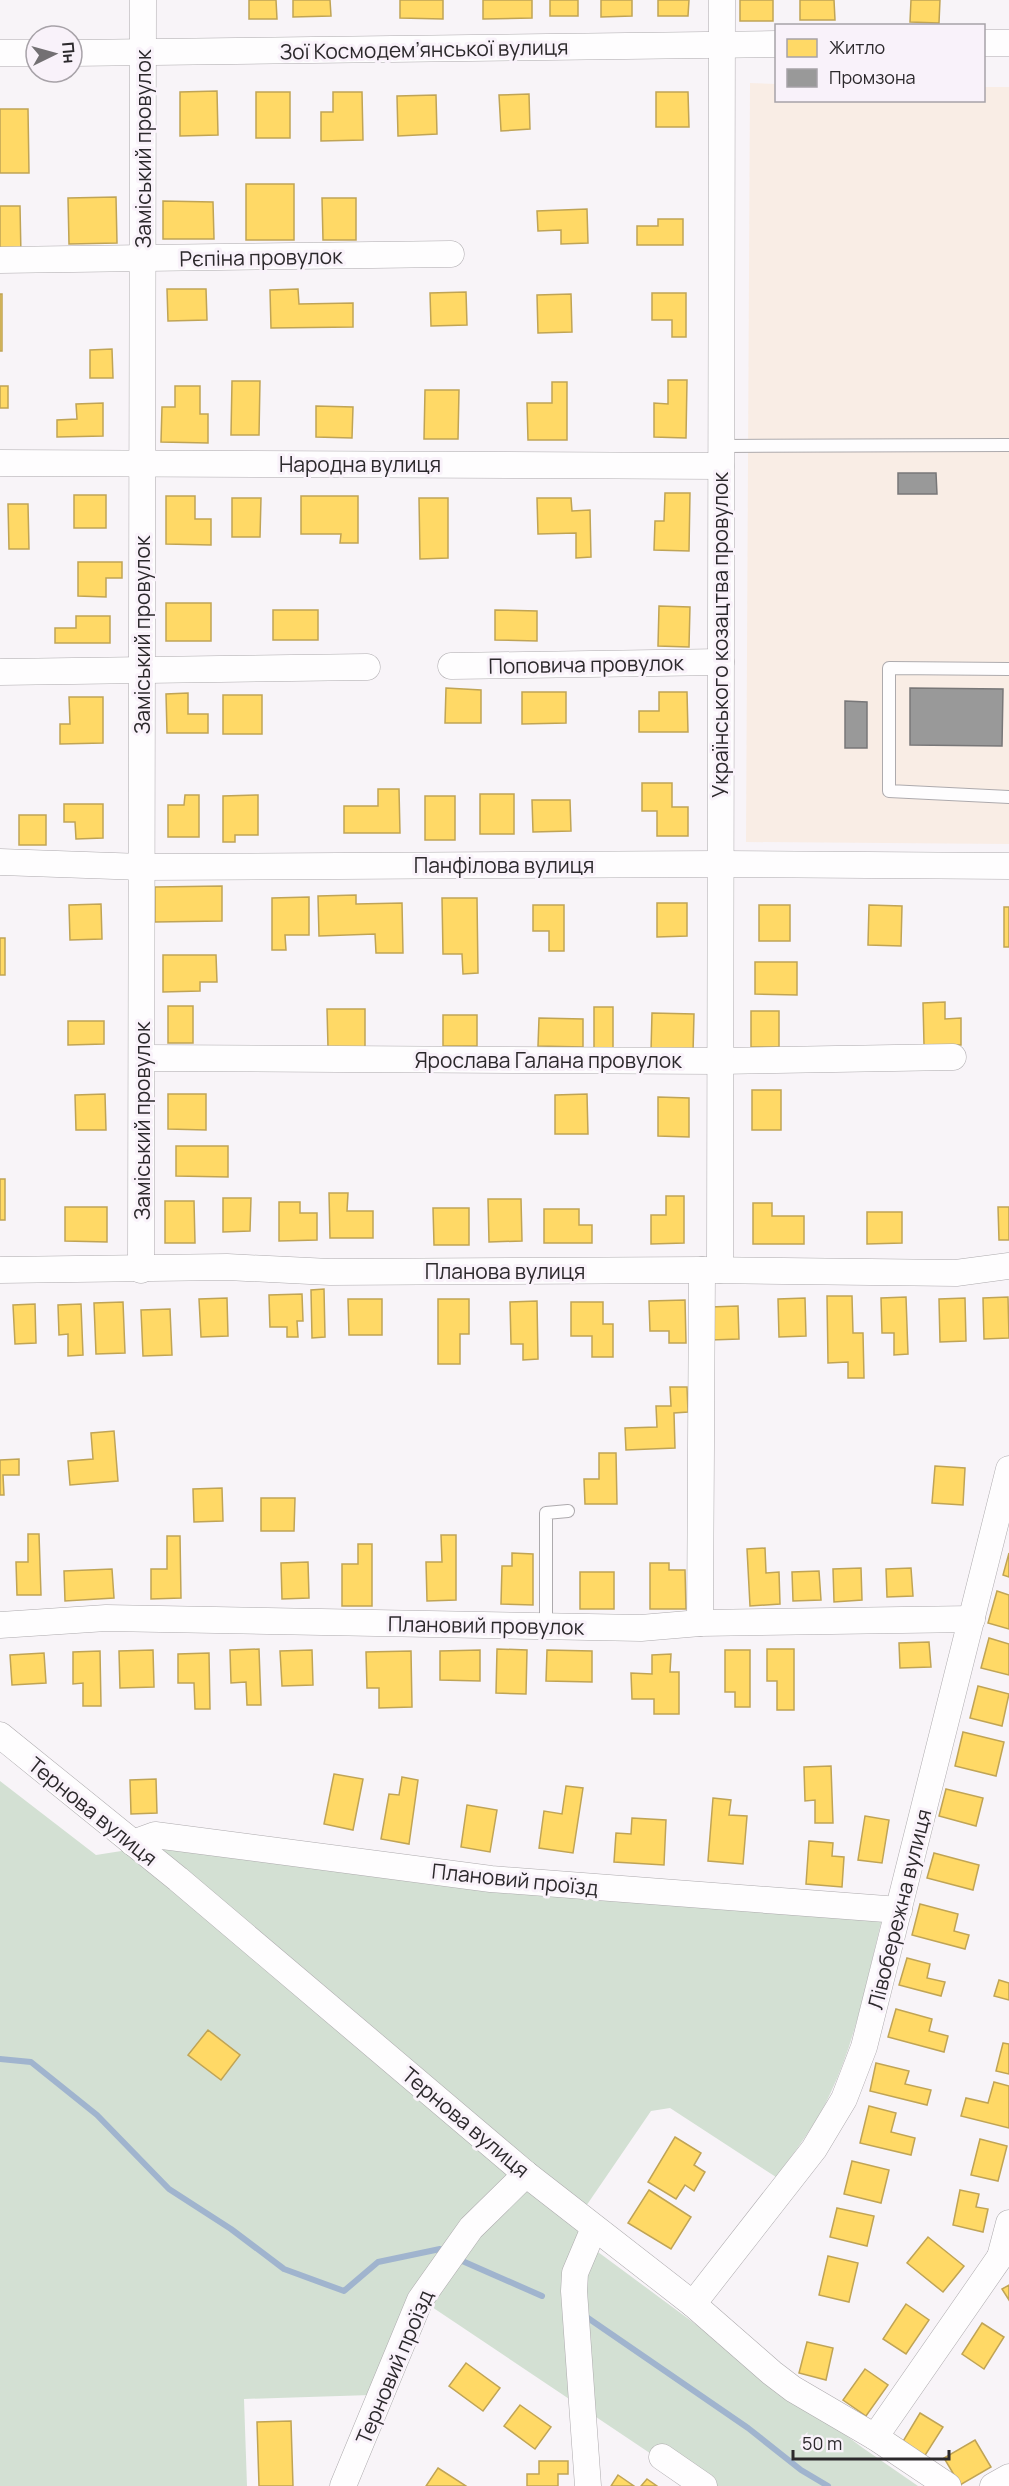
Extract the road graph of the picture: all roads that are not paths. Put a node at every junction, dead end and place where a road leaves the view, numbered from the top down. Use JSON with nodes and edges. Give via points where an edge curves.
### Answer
{"nodes":[{"id":1,"x":143,"y":0,"type":"edge"},
{"id":2,"x":722,"y":0,"type":"edge"},
{"id":3,"x":985,"y":43,"type":"edge"},
{"id":4,"x":1009,"y":43,"type":"edge"},
{"id":5,"x":722,"y":44,"type":"junction"},
{"id":6,"x":775,"y":44,"type":"edge"},
{"id":7,"x":0,"y":53,"type":"edge"},
{"id":8,"x":24,"y":53,"type":"edge"},
{"id":9,"x":84,"y":53,"type":"edge"},
{"id":10,"x":143,"y":53,"type":"junction"},
{"id":11,"x":451,"y":254,"type":"dead end"},
{"id":12,"x":142,"y":259,"type":"junction"},
{"id":13,"x":0,"y":260,"type":"edge"},
{"id":14,"x":1009,"y":445,"type":"edge"},
{"id":15,"x":721,"y":456,"type":"junction"},
{"id":16,"x":0,"y":464,"type":"edge"},
{"id":17,"x":142,"y":464,"type":"junction"},
{"id":18,"x":721,"y":662,"type":"junction"},
{"id":19,"x":452,"y":666,"type":"dead end"},
{"id":20,"x":367,"y":667,"type":"dead end"},
{"id":21,"x":1009,"y":669,"type":"edge"},
{"id":22,"x":0,"y":672,"type":"edge"},
{"id":23,"x":142,"y":672,"type":"junction"},
{"id":24,"x":1009,"y":797,"type":"edge"},
{"id":25,"x":0,"y":862,"type":"edge"},
{"id":26,"x":720,"y":864,"type":"junction"},
{"id":27,"x":1009,"y":866,"type":"edge"},
{"id":28,"x":143,"y":867,"type":"junction"},
{"id":29,"x":953,"y":1057,"type":"dead end"},
{"id":30,"x":143,"y":1058,"type":"junction"},
{"id":31,"x":719,"y":1061,"type":"junction"},
{"id":32,"x":1009,"y":1266,"type":"edge"},
{"id":33,"x":0,"y":1270,"type":"edge"},
{"id":34,"x":141,"y":1270,"type":"junction"},
{"id":35,"x":711,"y":1270,"type":"junction"},
{"id":36,"x":1009,"y":1469,"type":"edge"},
{"id":37,"x":568,"y":1511,"type":"dead end"},
{"id":38,"x":972,"y":1618,"type":"junction"},
{"id":39,"x":700,"y":1623,"type":"junction"},
{"id":40,"x":0,"y":1625,"type":"edge"},
{"id":41,"x":546,"y":1626,"type":"junction"},
{"id":42,"x":0,"y":1736,"type":"edge"},
{"id":43,"x":133,"y":1843,"type":"junction"},
{"id":44,"x":898,"y":1910,"type":"junction"},
{"id":45,"x":526,"y":2174,"type":"junction"},
{"id":46,"x":1009,"y":2223,"type":"edge"},
{"id":47,"x":594,"y":2228,"type":"junction"},
{"id":48,"x":1004,"y":2254,"type":"edge"},
{"id":49,"x":693,"y":2304,"type":"junction"},
{"id":50,"x":875,"y":2437,"type":"junction"},
{"id":51,"x":662,"y":2457,"type":"dead end"},
{"id":52,"x":1009,"y":2477,"type":"edge"},
{"id":53,"x":343,"y":2486,"type":"edge"},
{"id":54,"x":588,"y":2486,"type":"edge"},
{"id":55,"x":704,"y":2486,"type":"edge"},
{"id":56,"x":948,"y":2486,"type":"edge"},
{"id":57,"x":993,"y":2486,"type":"edge"}],
"edges":[{"from":1,"to":10,"type":"street","name":"Заміський провулок"},
{"from":2,"to":5,"type":"street","name":"Українського козацтва провулок"},
{"from":3,"to":4,"type":"street"},
{"from":5,"to":6,"type":"street","name":"Зої Космодем’янської вулиця"},
{"from":5,"to":10,"type":"street","name":"Зої Космодем’янської вулиця"},
{"from":5,"to":15,"type":"street","name":"Українського козацтва провулок"},
{"from":7,"to":8,"type":"street"},
{"from":9,"to":10,"type":"street","name":"Зої Космодем’янської вулиця"},
{"from":10,"to":12,"type":"street","name":"Заміський провулок"},
{"from":11,"to":12,"type":"street","name":"Рєпіна провулок"},
{"from":12,"to":13,"type":"street","name":"Рєпіна провулок"},
{"from":12,"to":17,"type":"street","name":"Заміський провулок"},
{"from":14,"to":15,"type":"lane"},
{"from":15,"to":17,"type":"street","name":"Народна вулиця"},
{"from":15,"to":18,"type":"street","name":"Українського козацтва провулок"},
{"from":16,"to":17,"type":"street","name":"Народна вулиця"},
{"from":17,"to":23,"type":"street","name":"Заміський провулок"},
{"from":18,"to":19,"type":"street","name":"Поповича провулок"},
{"from":18,"to":26,"type":"street","name":"Українського козацтва провулок"},
{"from":20,"to":23,"type":"street"},
{"from":21,"to":24,"type":"lane","via":[[890,668],[889,790]]},
{"from":22,"to":23,"type":"street"},
{"from":23,"to":28,"type":"street","name":"Заміський провулок"},
{"from":25,"to":28,"type":"street","name":"Панфілова вулиця"},
{"from":26,"to":27,"type":"street","name":"Панфілова вулиця"},
{"from":26,"to":28,"type":"street","name":"Панфілова вулиця"},
{"from":26,"to":31,"type":"street","name":"Українського козацтва провулок"},
{"from":28,"to":30,"type":"street","name":"Заміський провулок"},
{"from":29,"to":31,"type":"street","name":"Ярослава Галана провулок"},
{"from":30,"to":31,"type":"street","name":"Ярослава Галана провулок"},
{"from":30,"to":34,"type":"street","name":"Заміський провулок"},
{"from":31,"to":35,"type":"street","name":"Українського козацтва провулок"},
{"from":32,"to":35,"type":"street","name":"Планова вулиця","via":[[956,1273]]},
{"from":33,"to":34,"type":"street","name":"Планова вулиця"},
{"from":34,"to":35,"type":"street","name":"Планова вулиця"},
{"from":35,"to":39,"type":"street","name":"Українського козацтва провулок"},
{"from":36,"to":38,"type":"street","name":"Лівобережна вулиця"},
{"from":37,"to":41,"type":"lane","via":[[546,1513]]},
{"from":38,"to":39,"type":"street","name":"Плановий провулок"},
{"from":38,"to":44,"type":"street","name":"Лівобережна вулиця"},
{"from":39,"to":41,"type":"street","name":"Плановий провулок","via":[[641,1628]]},
{"from":40,"to":41,"type":"street","name":"Плановий провулок","via":[[106,1618]]},
{"from":42,"to":43,"type":"street","name":"Тернова вулиця"},
{"from":43,"to":44,"type":"street","name":"Плановий проїзд","via":[[155,1835],[491,1879]]},
{"from":43,"to":45,"type":"street","name":"Тернова вулиця"},
{"from":44,"to":49,"type":"street","name":"Лівобережна вулиця","via":[[864,2047],[844,2099],[814,2150]]},
{"from":45,"to":47,"type":"street","name":"Тернова вулиця"},
{"from":45,"to":53,"type":"street","name":"Терновий проїзд","via":[[471,2228],[420,2300]]},
{"from":46,"to":48,"type":"street"},
{"from":47,"to":49,"type":"street","name":"Тернова вулиця"},
{"from":47,"to":54,"type":"street","via":[[575,2273],[574,2290]]},
{"from":48,"to":50,"type":"street"},
{"from":49,"to":50,"type":"street","name":"Тернова вулиця","via":[[793,2389]]},
{"from":50,"to":56,"type":"street","name":"Тернова вулиця"},
{"from":51,"to":55,"type":"street"},
{"from":52,"to":57,"type":"street"}]}
